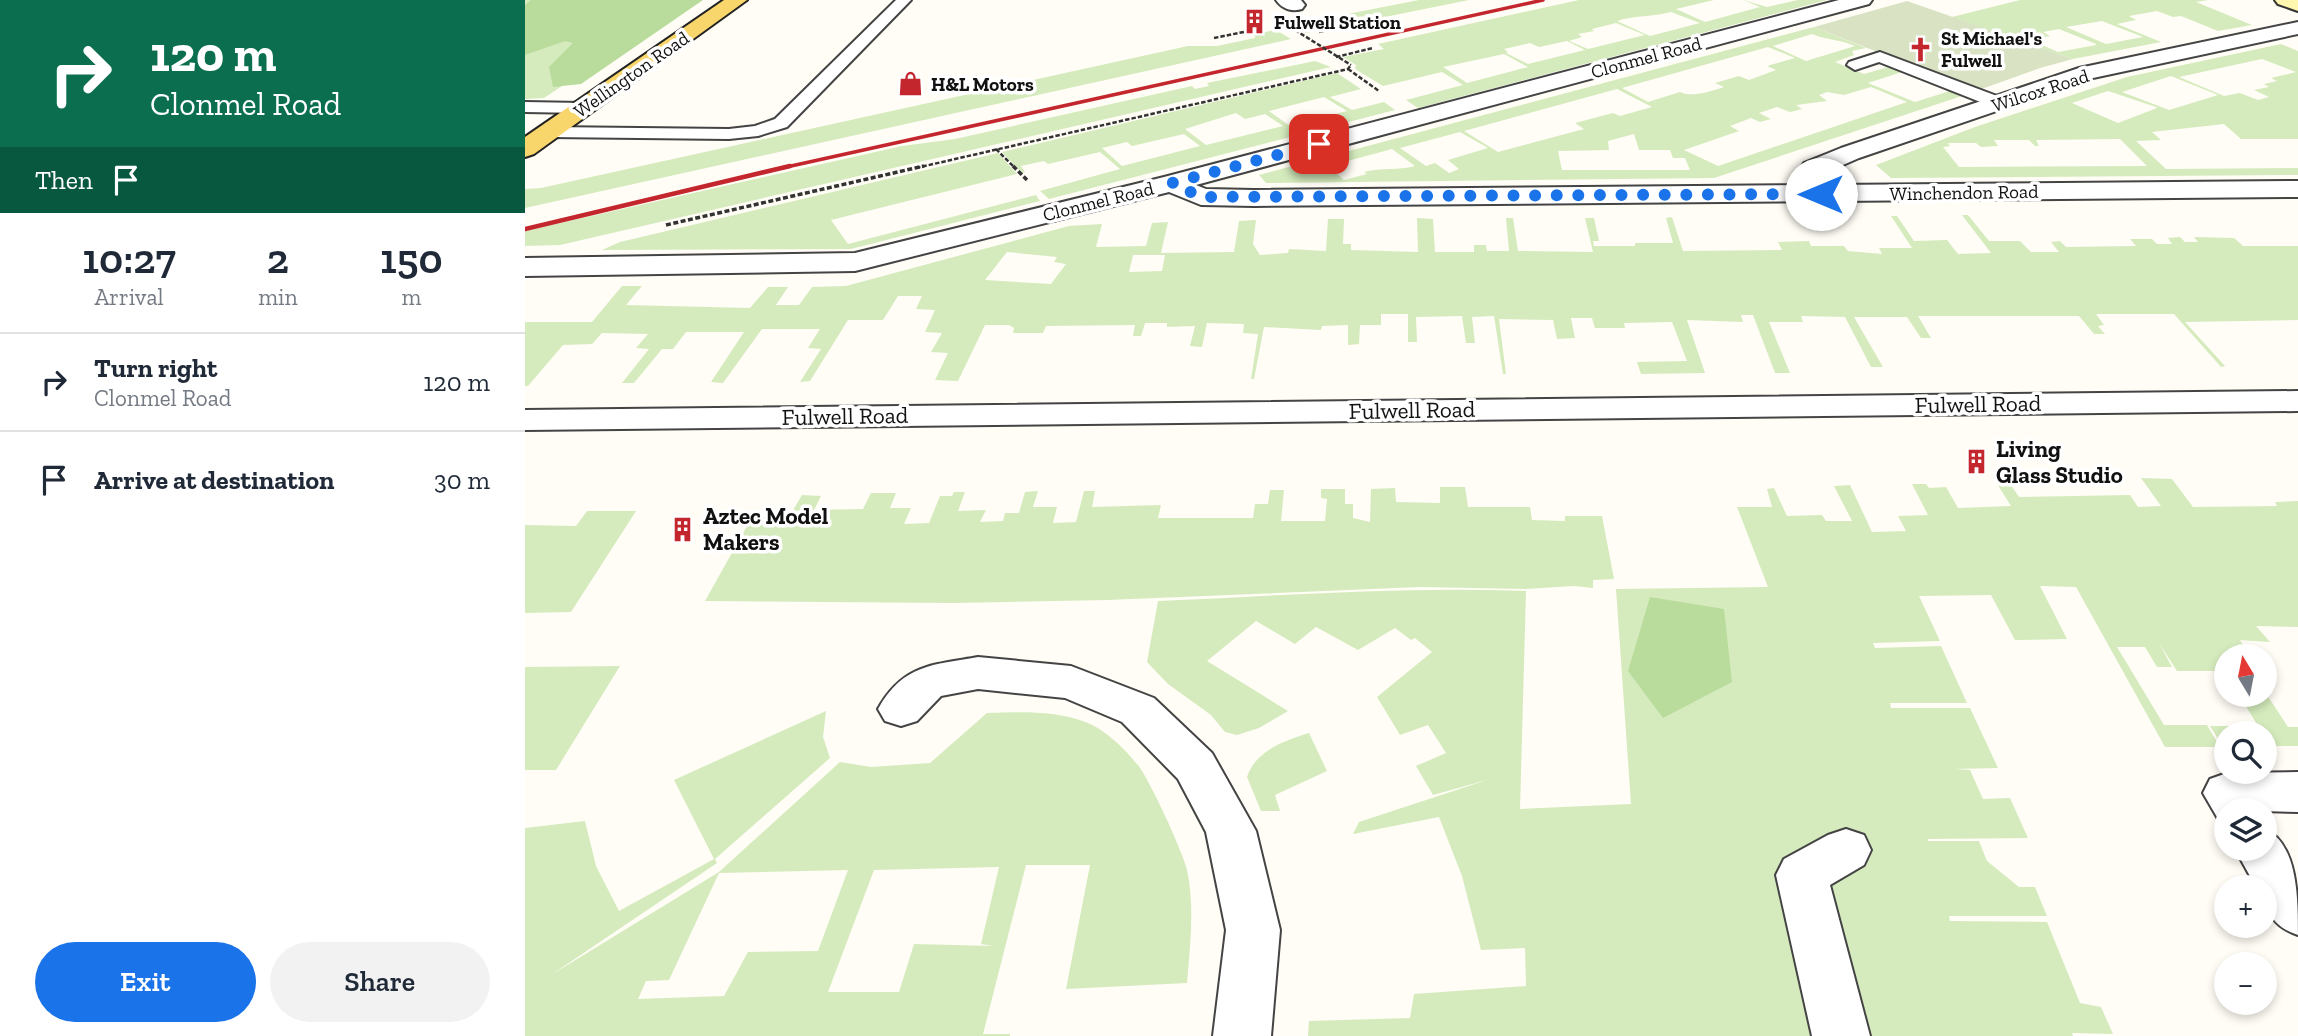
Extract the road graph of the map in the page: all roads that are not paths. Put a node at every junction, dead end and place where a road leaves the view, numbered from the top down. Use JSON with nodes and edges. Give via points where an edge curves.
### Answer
{"nodes":[{"id":1,"x":737,"y":0,"type":"edge"},
{"id":2,"x":904,"y":0,"type":"edge"},
{"id":3,"x":1862,"y":0,"type":"edge"},
{"id":4,"x":2285,"y":0,"type":"edge"},
{"id":5,"x":2298,"y":5,"type":"edge"},
{"id":6,"x":2298,"y":28,"type":"edge"},
{"id":7,"x":1855,"y":65,"type":"dead end"},
{"id":8,"x":1999,"y":103,"type":"junction"},
{"id":9,"x":525,"y":107,"type":"edge"},
{"id":10,"x":582,"y":108,"type":"junction"},
{"id":11,"x":549,"y":132,"type":"junction"},
{"id":12,"x":525,"y":149,"type":"edge"},
{"id":13,"x":1172,"y":183,"type":"junction"},
{"id":14,"x":2298,"y":188,"type":"edge"},
{"id":15,"x":1821,"y":194,"type":"junction"},
{"id":16,"x":525,"y":267,"type":"edge"},
{"id":17,"x":2298,"y":401,"type":"edge"},
{"id":18,"x":525,"y":420,"type":"edge"},
{"id":19,"x":901,"y":709,"type":"dead end"},
{"id":20,"x":2298,"y":792,"type":"edge"},
{"id":21,"x":2230,"y":798,"type":"edge"},
{"id":22,"x":1846,"y":850,"type":"dead end"},
{"id":23,"x":2267,"y":861,"type":"edge"},
{"id":24,"x":2298,"y":912,"type":"edge"},
{"id":25,"x":1242,"y":1036,"type":"edge"},
{"id":26,"x":1841,"y":1036,"type":"edge"}],
"edges":[{"from":1,"to":10,"type":"main road","name":"Wellington Road"},
{"from":2,"to":11,"type":"lane","via":[[781,123],[729,134]]},
{"from":3,"to":13,"type":"street","name":"Clonmel Road"},
{"from":4,"to":5,"type":"main road"},
{"from":6,"to":8,"type":"street","name":"Wilcox Road","via":[[2087,73]]},
{"from":7,"to":8,"type":"lane","via":[[1880,57]]},
{"from":8,"to":15,"type":"street","name":"Wilcox Road","via":[[1814,169]]},
{"from":9,"to":10,"type":"lane"},
{"from":10,"to":11,"type":"main road","name":"Wellington Road"},
{"from":11,"to":12,"type":"main road","name":"Wellington Road"},
{"from":13,"to":15,"type":"street","name":"Winchendon Road","via":[[1201,197]]},
{"from":13,"to":16,"type":"street","name":"Clonmel Road","via":[[855,262]]},
{"from":14,"to":15,"type":"street","name":"Winchendon Road"},
{"from":17,"to":18,"type":"street","name":"Fulwell Road"},
{"from":19,"to":25,"type":"street","via":[[928,682],[978,673],[1071,682],[1138,710],[1195,766],[1231,831],[1253,930]]},
{"from":20,"to":21,"type":"street","via":[[2227,793]]},
{"from":22,"to":26,"type":"street","via":[[1802,875]]},
{"from":23,"to":24,"type":"street"}]}
